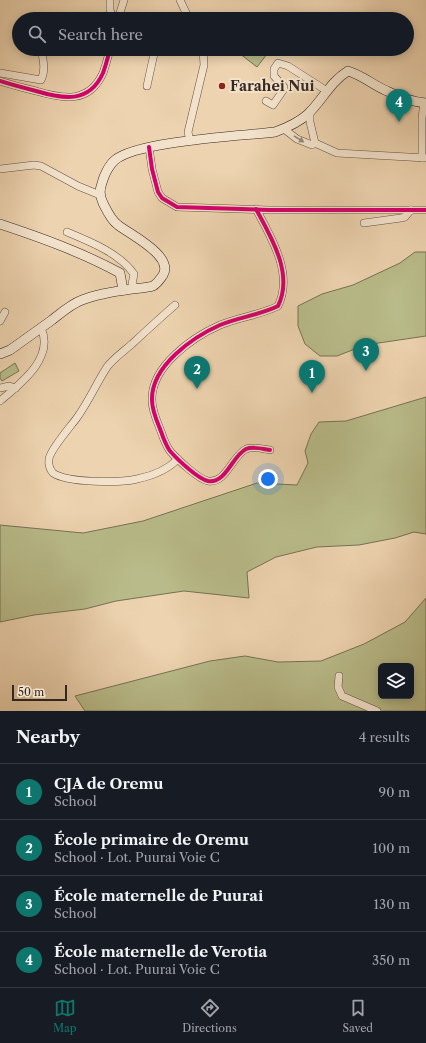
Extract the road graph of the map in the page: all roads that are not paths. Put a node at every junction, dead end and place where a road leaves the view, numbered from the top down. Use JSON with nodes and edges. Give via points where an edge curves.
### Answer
{"nodes":[{"id":1,"x":110,"y":0,"type":"edge"},
{"id":2,"x":124,"y":0,"type":"edge"},
{"id":3,"x":180,"y":0,"type":"edge"},
{"id":4,"x":111,"y":12,"type":"edge"},
{"id":5,"x":120,"y":12,"type":"edge"},
{"id":6,"x":186,"y":12,"type":"edge"},
{"id":7,"x":42,"y":56,"type":"edge"},
{"id":8,"x":108,"y":56,"type":"edge"},
{"id":9,"x":153,"y":56,"type":"edge"},
{"id":10,"x":203,"y":56,"type":"edge"},
{"id":11,"x":0,"y":73,"type":"edge"},
{"id":12,"x":0,"y":81,"type":"edge"},
{"id":13,"x":147,"y":86,"type":"dead end"},
{"id":14,"x":327,"y":91,"type":"junction"},
{"id":15,"x":266,"y":101,"type":"dead end"},
{"id":16,"x":425,"y":103,"type":"edge"},
{"id":17,"x":310,"y":111,"type":"junction"},
{"id":18,"x":284,"y":129,"type":"junction"},
{"id":19,"x":190,"y":141,"type":"junction"},
{"id":20,"x":315,"y":143,"type":"junction"},
{"id":21,"x":149,"y":147,"type":"junction"},
{"id":22,"x":424,"y":158,"type":"edge"},
{"id":23,"x":0,"y":169,"type":"edge"},
{"id":24,"x":100,"y":195,"type":"junction"},
{"id":25,"x":256,"y":209,"type":"junction"},
{"id":26,"x":411,"y":210,"type":"junction"},
{"id":27,"x":426,"y":210,"type":"edge"},
{"id":28,"x":364,"y":223,"type":"dead end"},
{"id":29,"x":0,"y":224,"type":"edge"},
{"id":30,"x":67,"y":232,"type":"dead end"},
{"id":31,"x":136,"y":288,"type":"junction"},
{"id":32,"x":124,"y":290,"type":"junction"},
{"id":33,"x":175,"y":305,"type":"dead end"},
{"id":34,"x":5,"y":312,"type":"dead end"},
{"id":35,"x":0,"y":321,"type":"edge"},
{"id":36,"x":41,"y":328,"type":"junction"},
{"id":37,"x":0,"y":354,"type":"edge"},
{"id":38,"x":0,"y":388,"type":"edge"},
{"id":39,"x":16,"y":388,"type":"junction"},
{"id":40,"x":0,"y":400,"type":"edge"},
{"id":41,"x":270,"y":450,"type":"dead end"},
{"id":42,"x":178,"y":459,"type":"junction"},
{"id":43,"x":339,"y":676,"type":"dead end"},
{"id":44,"x":377,"y":711,"type":"edge"}],
"edges":[{"from":1,"to":4,"type":"street"},
{"from":2,"to":5,"type":"street"},
{"from":3,"to":6,"type":"street"},
{"from":7,"to":11,"type":"street","via":[[41,80]]},
{"from":8,"to":12,"type":"street","via":[[99,80],[87,92],[75,97],[58,97]]},
{"from":9,"to":13,"type":"street"},
{"from":10,"to":19,"type":"street","via":[[204,65],[188,132]]},
{"from":14,"to":15,"type":"street","via":[[288,66],[278,63],[274,69],[274,76],[284,89],[273,105]]},
{"from":14,"to":16,"type":"main road","via":[[338,76],[348,71],[388,92]]},
{"from":14,"to":17,"type":"main road"},
{"from":16,"to":22,"type":"street","via":[[422,118]]},
{"from":17,"to":18,"type":"main road"},
{"from":17,"to":20,"type":"street"},
{"from":18,"to":19,"type":"main road"},
{"from":18,"to":20,"type":"street","one_way":true,"via":[[303,142],[312,145]]},
{"from":19,"to":21,"type":"main road"},
{"from":20,"to":22,"type":"street","via":[[337,153]]},
{"from":21,"to":24,"type":"main road","via":[[129,152],[115,160],[106,171]]},
{"from":21,"to":25,"type":"street","via":[[158,192],[167,202],[177,207]]},
{"from":23,"to":24,"type":"street","via":[[41,166]]},
{"from":24,"to":31,"type":"main road","via":[[114,221],[149,247],[166,265],[158,283]]},
{"from":25,"to":26,"type":"street"},
{"from":25,"to":42,"type":"street","via":[[278,252],[283,282],[281,300],[278,306],[272,309],[220,325],[178,352],[166,364],[154,386],[152,407],[165,442]]},
{"from":26,"to":27,"type":"street"},
{"from":26,"to":28,"type":"street","via":[[402,218]]},
{"from":29,"to":32,"type":"main road","via":[[77,251],[120,273]]},
{"from":30,"to":31,"type":"street","via":[[113,254],[134,274],[132,284]]},
{"from":31,"to":32,"type":"main road"},
{"from":32,"to":36,"type":"main road","via":[[82,300]]},
{"from":33,"to":42,"type":"street","via":[[108,367],[48,461],[50,469],[58,475],[107,482],[128,481],[146,476],[165,469]]},
{"from":34,"to":35,"type":"street"},
{"from":36,"to":37,"type":"main road"},
{"from":36,"to":39,"type":"street","via":[[44,336],[42,354],[30,374]]},
{"from":38,"to":39,"type":"street"},
{"from":39,"to":40,"type":"street"},
{"from":41,"to":42,"type":"street","via":[[247,449],[218,479],[212,481],[205,480]]},
{"from":43,"to":44,"type":"street","via":[[338,687],[342,696]]}]}
